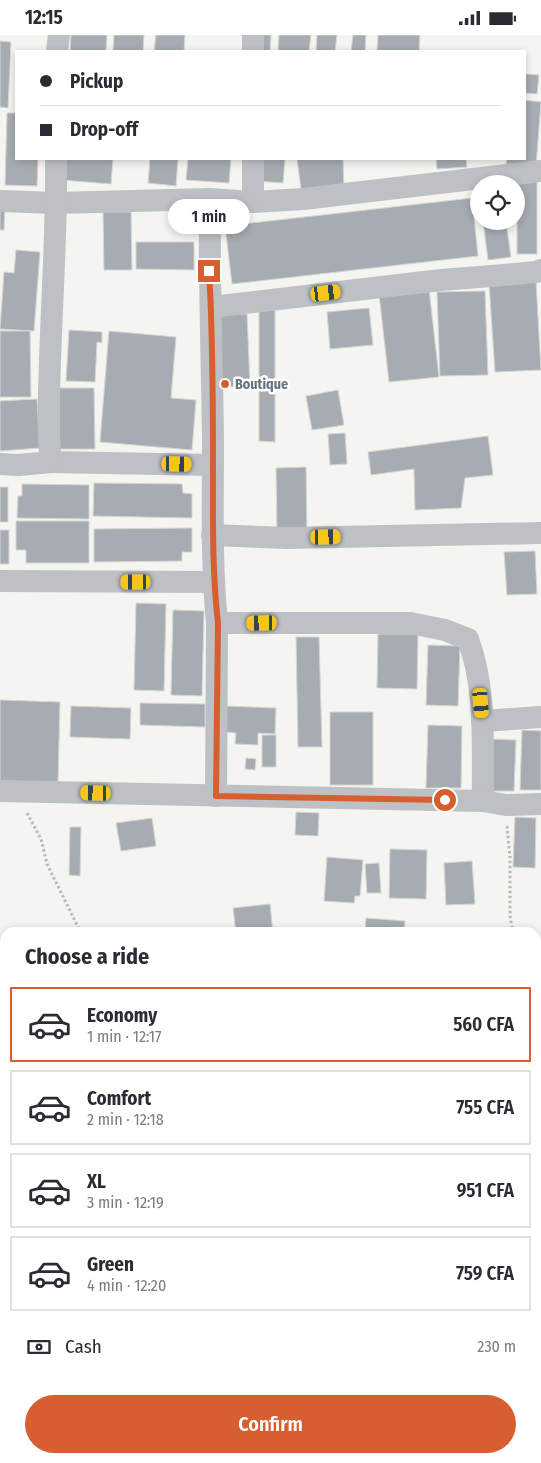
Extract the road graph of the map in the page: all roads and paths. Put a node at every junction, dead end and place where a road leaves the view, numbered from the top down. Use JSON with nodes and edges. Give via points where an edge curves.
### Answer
{"nodes":[{"id":1,"x":59,"y":35,"type":"edge"},
{"id":2,"x":253,"y":35,"type":"edge"},
{"id":3,"x":57,"y":50,"type":"edge"},
{"id":4,"x":253,"y":50,"type":"edge"},
{"id":5,"x":56,"y":160,"type":"edge"},
{"id":6,"x":253,"y":160,"type":"edge"},
{"id":7,"x":541,"y":171,"type":"edge"},
{"id":8,"x":210,"y":199,"type":"junction"},
{"id":9,"x":0,"y":201,"type":"edge"},
{"id":10,"x":253,"y":201,"type":"junction"},
{"id":11,"x":56,"y":203,"type":"junction"},
{"id":12,"x":541,"y":269,"type":"edge"},
{"id":13,"x":211,"y":307,"type":"junction"},
{"id":14,"x":51,"y":462,"type":"junction"},
{"id":15,"x":0,"y":464,"type":"edge"},
{"id":16,"x":213,"y":465,"type":"junction"},
{"id":17,"x":541,"y":533,"type":"edge"},
{"id":18,"x":212,"y":535,"type":"junction"},
{"id":19,"x":0,"y":581,"type":"edge"},
{"id":20,"x":214,"y":582,"type":"junction"},
{"id":21,"x":218,"y":623,"type":"junction"},
{"id":22,"x":541,"y":717,"type":"edge"},
{"id":23,"x":482,"y":721,"type":"junction"},
{"id":24,"x":8,"y":791,"type":"edge"},
{"id":25,"x":216,"y":796,"type":"junction"},
{"id":26,"x":483,"y":801,"type":"junction"},
{"id":27,"x":541,"y":804,"type":"edge"},
{"id":28,"x":506,"y":805,"type":"junction"},
{"id":29,"x":78,"y":927,"type":"edge"},
{"id":30,"x":512,"y":927,"type":"edge"}],
"edges":[{"from":1,"to":3,"type":"street"},
{"from":2,"to":4,"type":"street"},
{"from":5,"to":11,"type":"street"},
{"from":6,"to":10,"type":"street"},
{"from":7,"to":10,"type":"street","via":[[345,195]]},
{"from":8,"to":10,"type":"street"},
{"from":8,"to":11,"type":"street"},
{"from":8,"to":13,"type":"street"},
{"from":9,"to":11,"type":"street"},
{"from":11,"to":14,"type":"street","via":[[48,425]]},
{"from":12,"to":13,"type":"street"},
{"from":13,"to":16,"type":"street"},
{"from":14,"to":15,"type":"street"},
{"from":14,"to":16,"type":"street"},
{"from":16,"to":18,"type":"street"},
{"from":17,"to":18,"type":"street","via":[[287,538]]},
{"from":18,"to":20,"type":"street"},
{"from":19,"to":20,"type":"street"},
{"from":20,"to":21,"type":"street"},
{"from":21,"to":23,"type":"street","via":[[410,623],[456,633],[468,639],[475,658]]},
{"from":21,"to":25,"type":"street"},
{"from":22,"to":23,"type":"street"},
{"from":23,"to":26,"type":"street"},
{"from":24,"to":25,"type":"street"},
{"from":24,"to":29,"type":"path","via":[[41,839],[47,864]]},
{"from":25,"to":26,"type":"street"},
{"from":26,"to":28,"type":"street"},
{"from":27,"to":28,"type":"street"},
{"from":28,"to":30,"type":"path"}]}
